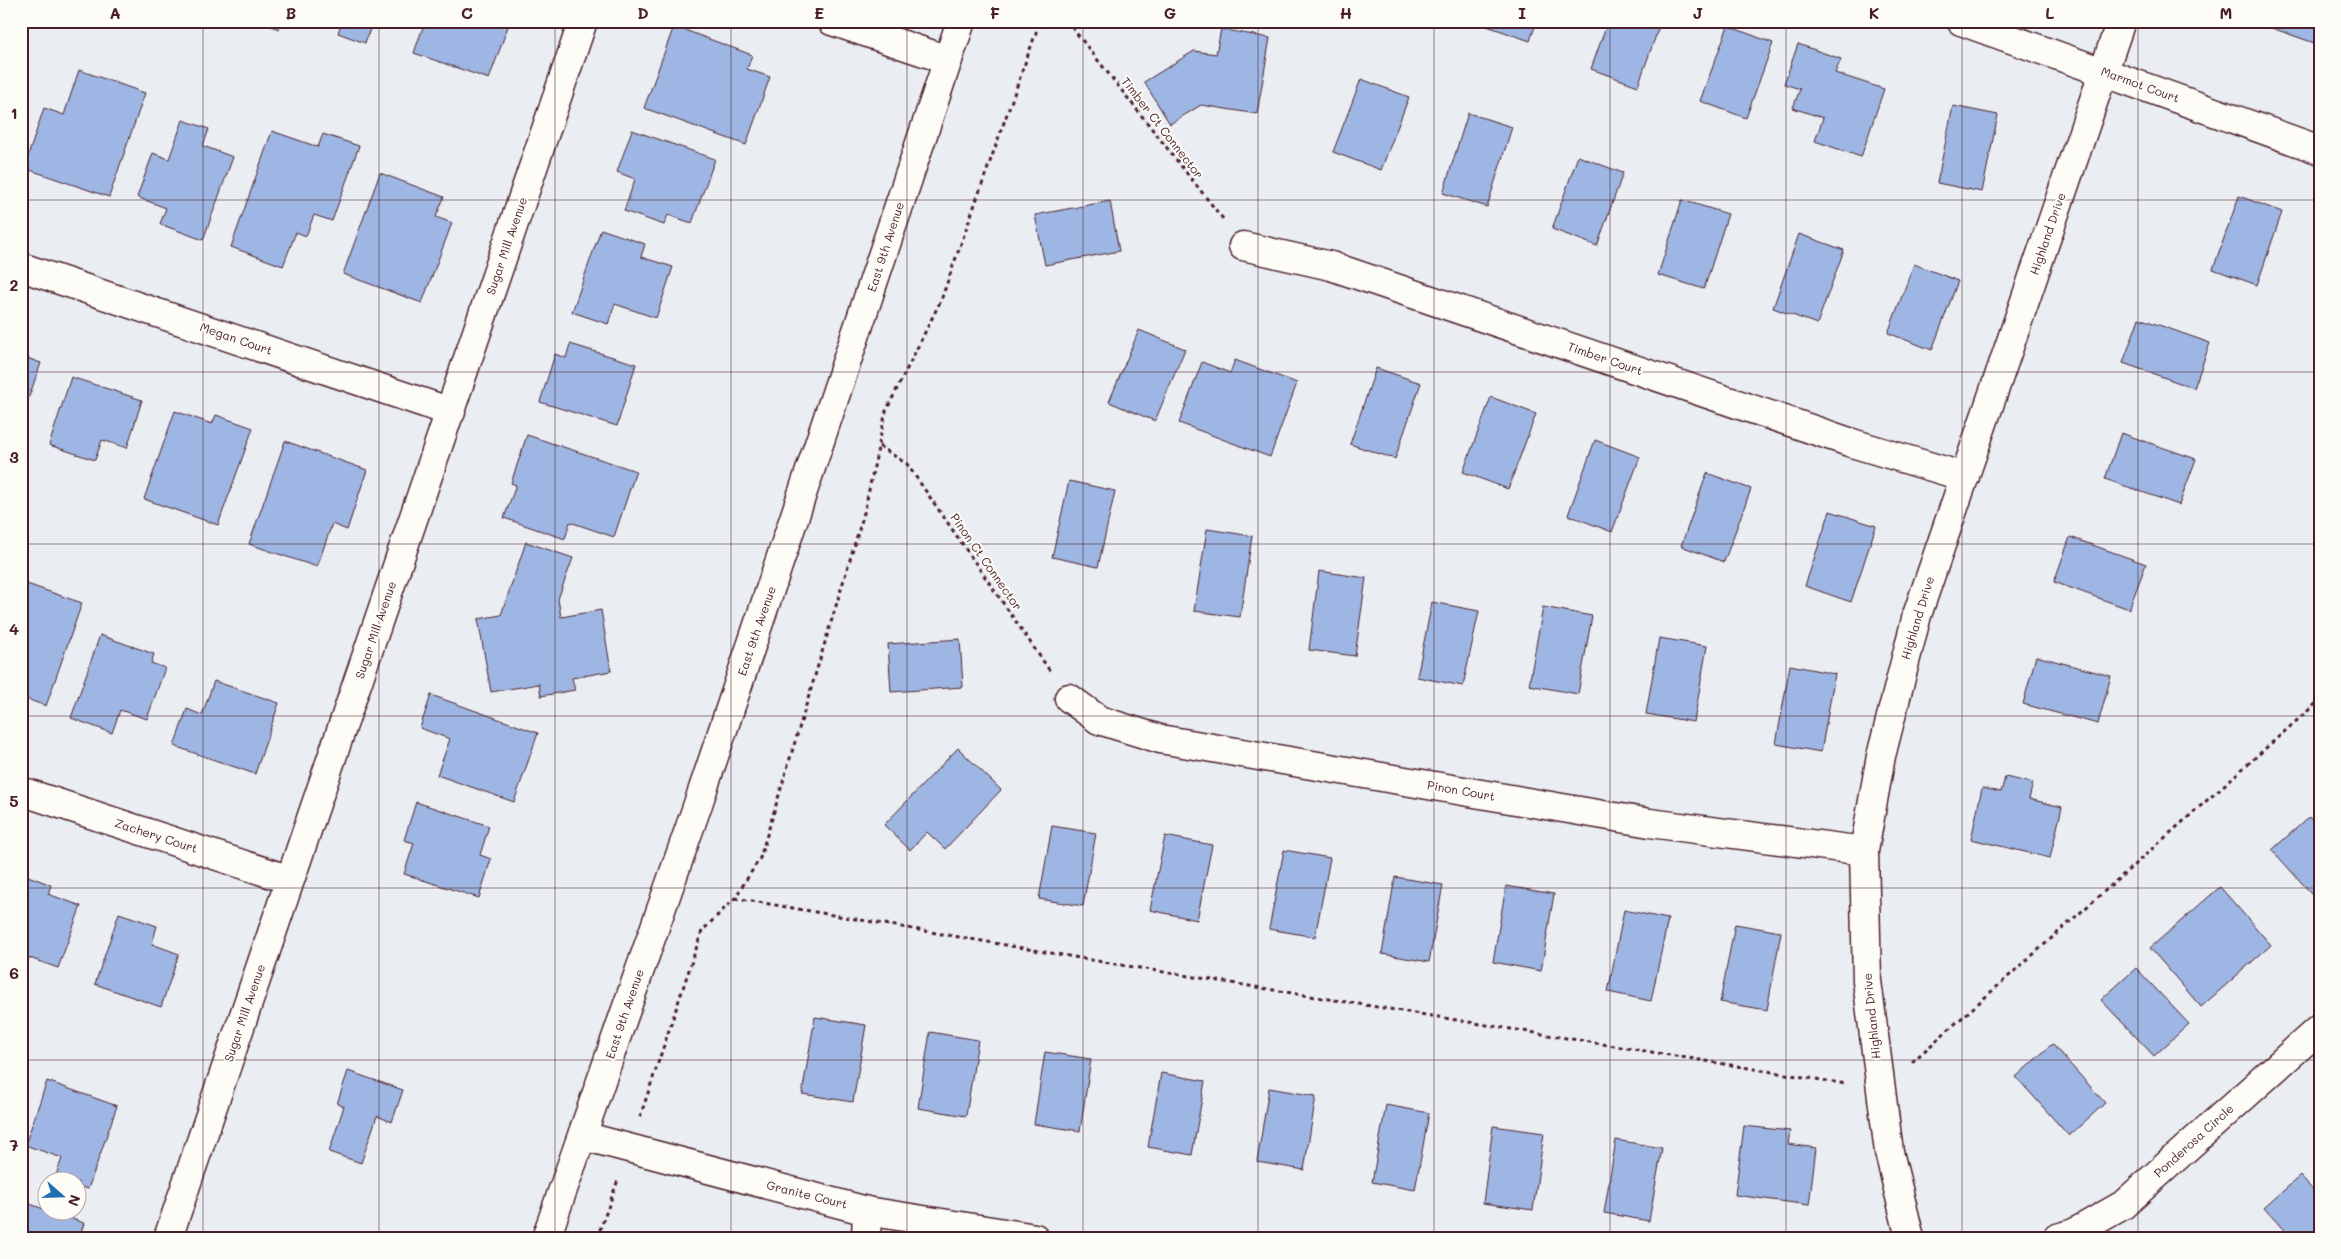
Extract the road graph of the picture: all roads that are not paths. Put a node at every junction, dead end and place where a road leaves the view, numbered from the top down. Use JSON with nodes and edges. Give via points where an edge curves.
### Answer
{"nodes":[{"id":1,"x":583,"y":21,"type":"edge"},
{"id":2,"x":832,"y":21,"type":"edge"},
{"id":3,"x":961,"y":21,"type":"edge"},
{"id":4,"x":1961,"y":21,"type":"edge"},
{"id":5,"x":2121,"y":21,"type":"edge"},
{"id":6,"x":948,"y":60,"type":"junction"},
{"id":7,"x":2104,"y":72,"type":"junction"},
{"id":8,"x":2320,"y":150,"type":"edge"},
{"id":9,"x":1243,"y":246,"type":"road end"},
{"id":10,"x":21,"y":267,"type":"edge"},
{"id":11,"x":451,"y":412,"type":"junction"},
{"id":12,"x":1965,"y":477,"type":"junction"},
{"id":13,"x":1069,"y":698,"type":"road end"},
{"id":14,"x":21,"y":791,"type":"edge"},
{"id":15,"x":1864,"y":851,"type":"junction"},
{"id":16,"x":290,"y":880,"type":"junction"},
{"id":17,"x":2320,"y":1028,"type":"edge"},
{"id":18,"x":583,"y":1136,"type":"junction"},
{"id":19,"x":868,"y":1211,"type":"junction"},
{"id":20,"x":168,"y":1238,"type":"edge"},
{"id":21,"x":546,"y":1238,"type":"edge"},
{"id":22,"x":866,"y":1238,"type":"edge"},
{"id":23,"x":1035,"y":1238,"type":"edge"},
{"id":24,"x":1910,"y":1238,"type":"edge"},
{"id":25,"x":2057,"y":1238,"type":"edge"}],
"edges":[{"from":1,"to":11,"type":"street","name":"Sugar Mill Avenue"},
{"from":2,"to":6,"type":"street"},
{"from":3,"to":6,"type":"street","name":"East 9th Avenue"},
{"from":4,"to":7,"type":"street","name":"Marmot Court"},
{"from":5,"to":7,"type":"street","name":"Highland Drive"},
{"from":6,"to":18,"type":"street","name":"East 9th Avenue","via":[[820,448]]},
{"from":7,"to":8,"type":"street","name":"Marmot Court"},
{"from":7,"to":12,"type":"street","name":"Highland Drive"},
{"from":9,"to":12,"type":"street","name":"Timber Court","via":[[1331,266],[1852,443]]},
{"from":10,"to":11,"type":"street","name":"Megan Court"},
{"from":11,"to":16,"type":"street","name":"Sugar Mill Avenue"},
{"from":12,"to":15,"type":"street","name":"Highland Drive","via":[[1917,615],[1881,756]]},
{"from":13,"to":15,"type":"street","name":"Pinon Court","via":[[1099,720],[1160,739],[1650,823]]},
{"from":14,"to":16,"type":"street","name":"Zachery Court"},
{"from":15,"to":24,"type":"street","name":"Highland Drive","via":[[1867,981],[1889,1152]]},
{"from":16,"to":20,"type":"street","name":"Sugar Mill Avenue"},
{"from":17,"to":25,"type":"street","name":"Ponderosa Circle","via":[[2123,1205],[2074,1233]]},
{"from":18,"to":19,"type":"street","name":"Granite Court"},
{"from":18,"to":21,"type":"street","name":"East 9th Avenue"},
{"from":19,"to":22,"type":"street"},
{"from":19,"to":23,"type":"street","name":"Granite Court"}]}
